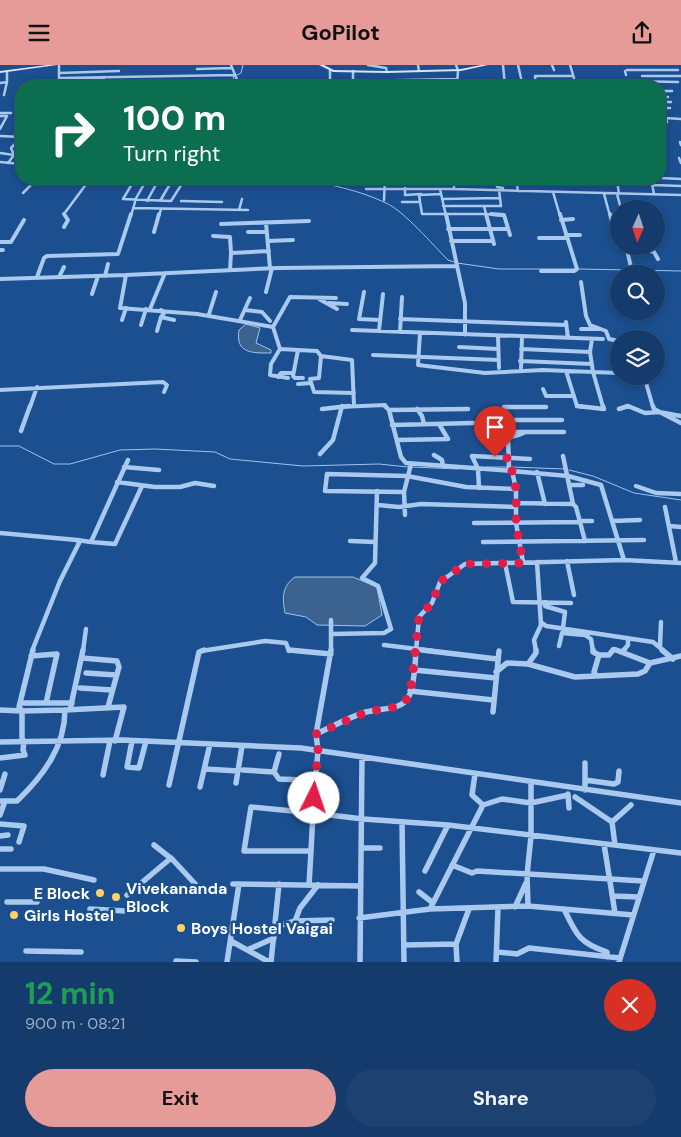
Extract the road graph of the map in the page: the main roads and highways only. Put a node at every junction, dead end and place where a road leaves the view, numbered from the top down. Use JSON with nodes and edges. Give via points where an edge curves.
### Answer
{"nodes":[{"id":1,"x":57,"y":65,"type":"edge"},
{"id":2,"x":321,"y":65,"type":"edge"},
{"id":3,"x":486,"y":65,"type":"edge"},
{"id":4,"x":0,"y":72,"type":"edge"}],
"edges":[{"from":1,"to":4,"type":"main road"},
{"from":2,"to":3,"type":"main road","via":[[330,70],[388,72],[458,70]]}]}
